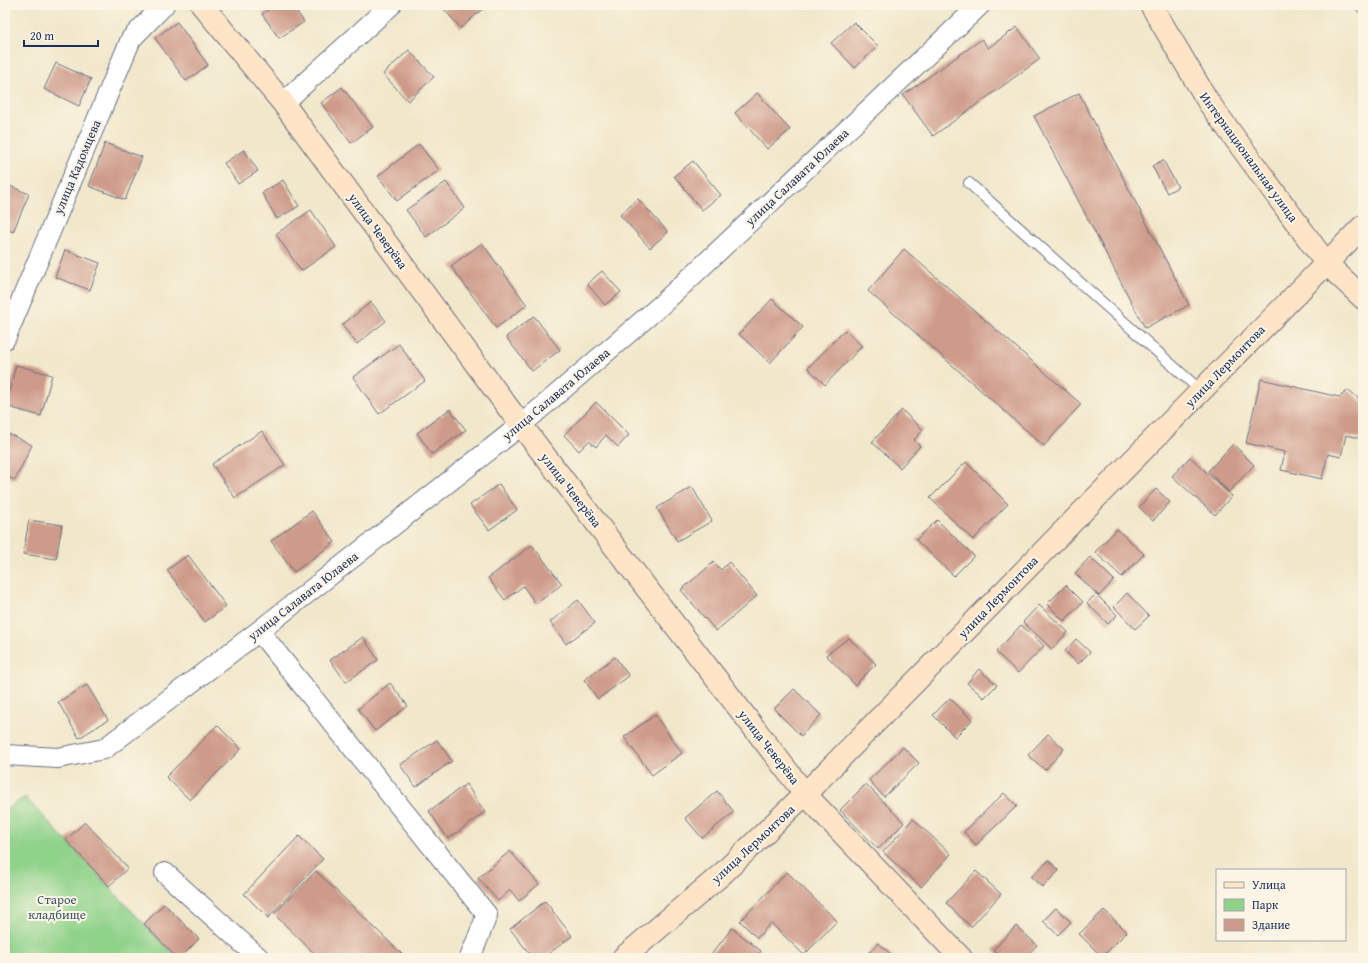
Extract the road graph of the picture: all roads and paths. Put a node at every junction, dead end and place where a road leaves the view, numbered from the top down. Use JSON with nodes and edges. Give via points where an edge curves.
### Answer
{"nodes":[{"id":1,"x":164,"y":5,"type":"edge"},
{"id":2,"x":202,"y":5,"type":"edge"},
{"id":3,"x":391,"y":5,"type":"edge"},
{"id":4,"x":980,"y":5,"type":"edge"},
{"id":5,"x":1151,"y":5,"type":"edge"},
{"id":6,"x":283,"y":103,"type":"junction"},
{"id":7,"x":969,"y":183,"type":"dead end"},
{"id":8,"x":1363,"y":226,"type":"edge"},
{"id":9,"x":1326,"y":263,"type":"junction"},
{"id":10,"x":1363,"y":298,"type":"edge"},
{"id":11,"x":5,"y":339,"type":"edge"},
{"id":12,"x":1201,"y":391,"type":"junction"},
{"id":13,"x":521,"y":425,"type":"junction"},
{"id":14,"x":259,"y":630,"type":"junction"},
{"id":15,"x":5,"y":755,"type":"edge"},
{"id":16,"x":805,"y":794,"type":"junction"},
{"id":17,"x":165,"y":873,"type":"dead end"},
{"id":18,"x":259,"y":958,"type":"edge"},
{"id":19,"x":470,"y":958,"type":"edge"},
{"id":20,"x":623,"y":958,"type":"edge"},
{"id":21,"x":961,"y":958,"type":"edge"}],
"edges":[{"from":1,"to":11,"type":"street","name":"улица Кадомцева","via":[[131,39]]},
{"from":2,"to":6,"type":"street","name":"улица Чеверёва"},
{"from":3,"to":6,"type":"street"},
{"from":4,"to":13,"type":"street","name":"улица Салавата Юлаева","via":[[661,305]]},
{"from":5,"to":9,"type":"street","name":"Интернациональная улица","via":[[1209,103]]},
{"from":6,"to":13,"type":"street","name":"улица Чеверёва"},
{"from":7,"to":12,"type":"lane"},
{"from":8,"to":9,"type":"street","name":"улица Лермонтова"},
{"from":9,"to":10,"type":"street","name":"Интернациональная улица"},
{"from":9,"to":12,"type":"street","name":"улица Лермонтова"},
{"from":12,"to":16,"type":"street","name":"улица Лермонтова"},
{"from":13,"to":14,"type":"street","name":"улица Салавата Юлаева"},
{"from":13,"to":16,"type":"street","name":"улица Чеверёва"},
{"from":14,"to":15,"type":"street","name":"улица Салавата Юлаева","via":[[104,749],[58,758]]},
{"from":14,"to":19,"type":"street","via":[[487,915]]},
{"from":16,"to":20,"type":"street","name":"улица Лермонтова","via":[[722,874]]},
{"from":16,"to":21,"type":"street","name":"улица Чеверёва"},
{"from":17,"to":18,"type":"street"}]}
